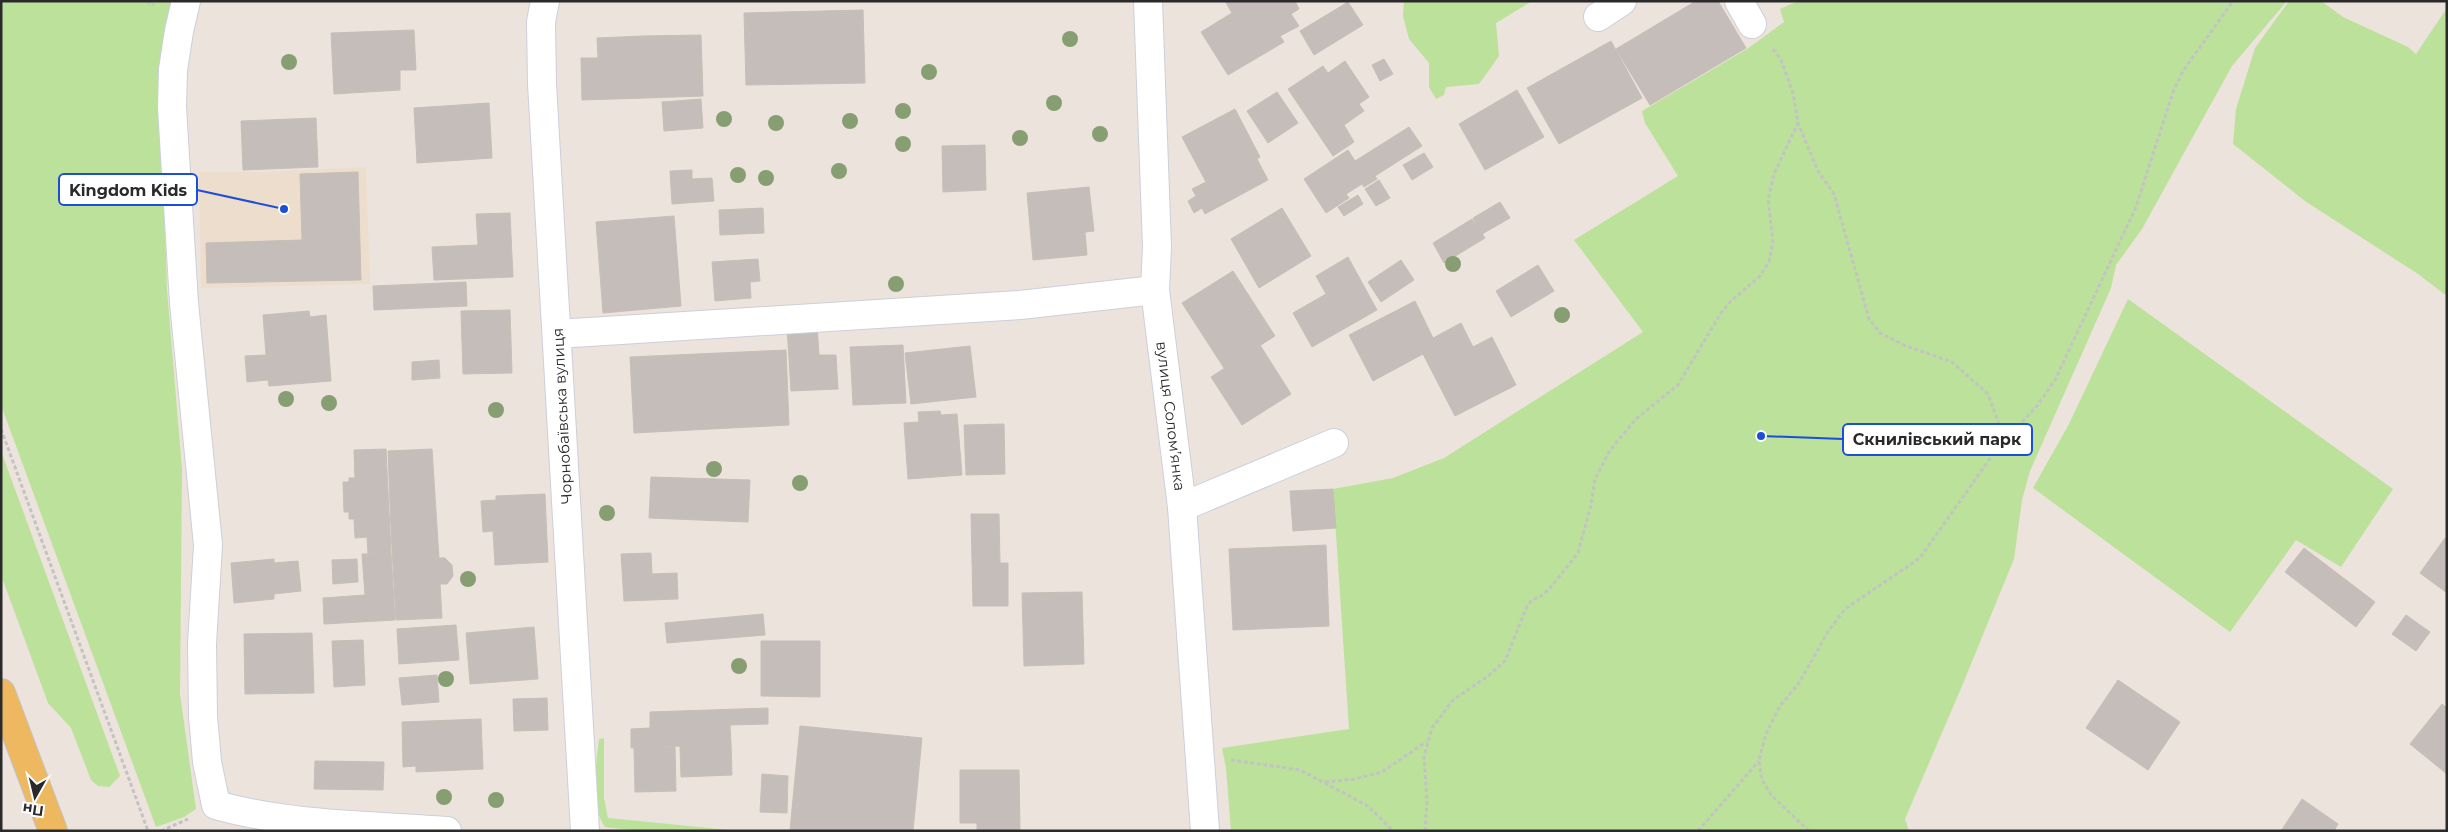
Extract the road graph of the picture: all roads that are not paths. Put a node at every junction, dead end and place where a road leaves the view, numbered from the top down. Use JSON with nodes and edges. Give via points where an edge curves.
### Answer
{"nodes":[{"id":1,"x":186,"y":1,"type":"edge"},
{"id":2,"x":545,"y":1,"type":"edge"},
{"id":3,"x":1148,"y":1,"type":"edge"},
{"id":4,"x":1622,"y":1,"type":"edge"},
{"id":5,"x":1598,"y":17,"type":"dead end"},
{"id":6,"x":1155,"y":290,"type":"junction"},
{"id":7,"x":557,"y":334,"type":"junction"},
{"id":8,"x":1334,"y":443,"type":"dead end"},
{"id":9,"x":1182,"y":507,"type":"junction"},
{"id":10,"x":4,"y":707,"type":"edge"},
{"id":11,"x":53,"y":831,"type":"edge"},
{"id":12,"x":447,"y":831,"type":"edge"},
{"id":13,"x":585,"y":831,"type":"edge"},
{"id":14,"x":1205,"y":831,"type":"edge"}],
"edges":[{"from":1,"to":12,"type":"street","via":[[178,31],[172,107],[184,303],[208,545],[202,644],[203,716],[207,762],[216,805],[243,813],[293,820]]},
{"from":2,"to":7,"type":"street","name":"Чорнобаївська вулиця","via":[[541,22],[542,84]]},
{"from":3,"to":6,"type":"street","name":"вулиця Соломʼянка","via":[[1157,247]]},
{"from":4,"to":5,"type":"street"},
{"from":6,"to":7,"type":"street","via":[[1020,305]]},
{"from":6,"to":9,"type":"street","name":"вулиця Соломʼянка"},
{"from":7,"to":13,"type":"street","name":"Чорнобаївська вулиця"},
{"from":8,"to":9,"type":"street"},
{"from":9,"to":14,"type":"street","name":"вулиця Соломʼянка"},
{"from":10,"to":11,"type":"main road"}]}
